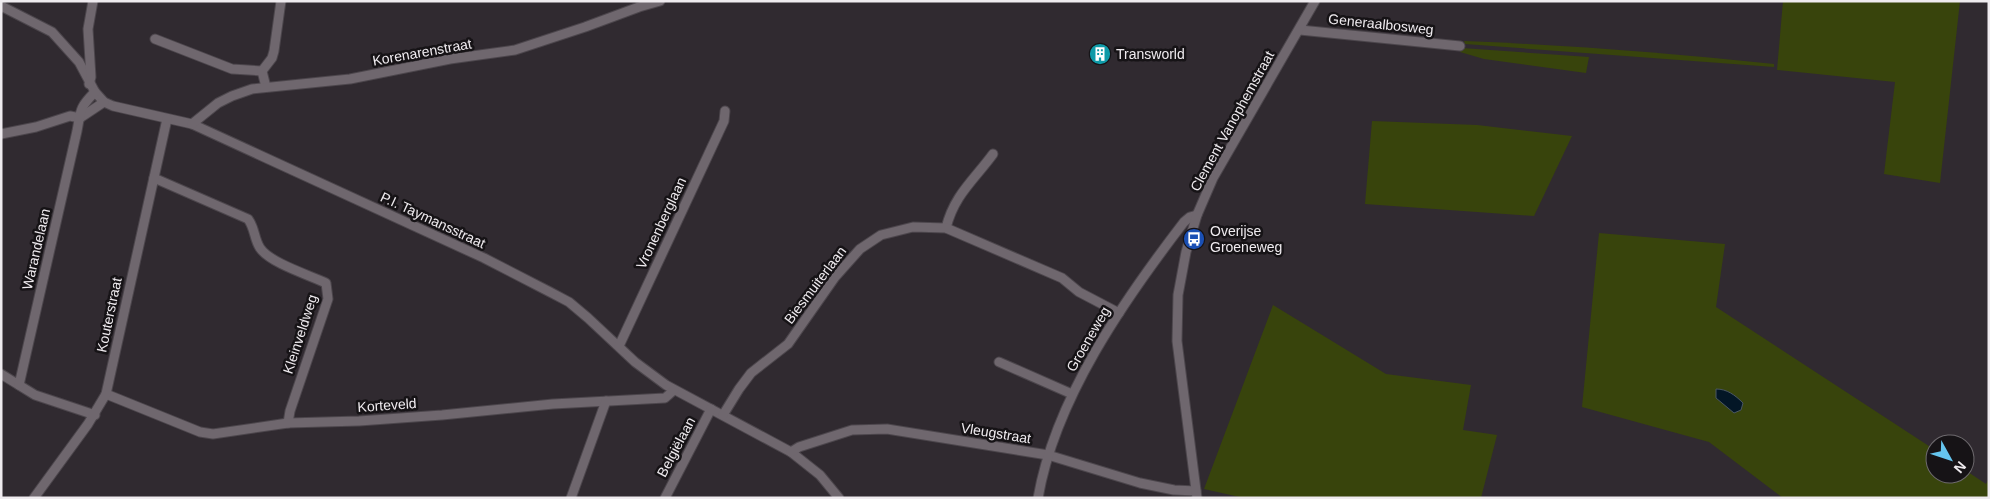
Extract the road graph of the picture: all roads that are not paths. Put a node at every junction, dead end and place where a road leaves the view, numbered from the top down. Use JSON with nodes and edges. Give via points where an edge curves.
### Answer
{"nodes":[{"id":1,"x":93,"y":1,"type":"edge"},
{"id":2,"x":281,"y":1,"type":"edge"},
{"id":3,"x":660,"y":1,"type":"edge"},
{"id":4,"x":1316,"y":1,"type":"edge"},
{"id":5,"x":649,"y":2,"type":"edge"},
{"id":6,"x":1,"y":6,"type":"edge"},
{"id":7,"x":1300,"y":30,"type":"junction"},
{"id":8,"x":155,"y":39,"type":"dead end"},
{"id":9,"x":1460,"y":46,"type":"dead end"},
{"id":10,"x":262,"y":71,"type":"junction"},
{"id":11,"x":89,"y":84,"type":"junction"},
{"id":12,"x":266,"y":87,"type":"junction"},
{"id":13,"x":94,"y":92,"type":"junction"},
{"id":14,"x":104,"y":102,"type":"junction"},
{"id":15,"x":725,"y":111,"type":"dead end"},
{"id":16,"x":80,"y":118,"type":"junction"},
{"id":17,"x":167,"y":119,"type":"junction"},
{"id":18,"x":192,"y":124,"type":"junction"},
{"id":19,"x":1,"y":134,"type":"edge"},
{"id":20,"x":993,"y":154,"type":"dead end"},
{"id":21,"x":154,"y":178,"type":"junction"},
{"id":22,"x":1197,"y":215,"type":"junction"},
{"id":23,"x":946,"y":228,"type":"junction"},
{"id":24,"x":1119,"y":314,"type":"junction"},
{"id":25,"x":619,"y":346,"type":"junction"},
{"id":26,"x":999,"y":362,"type":"dead end"},
{"id":27,"x":1,"y":374,"type":"edge"},
{"id":28,"x":20,"y":385,"type":"junction"},
{"id":29,"x":674,"y":390,"type":"junction"},
{"id":30,"x":106,"y":394,"type":"junction"},
{"id":31,"x":1072,"y":394,"type":"junction"},
{"id":32,"x":606,"y":401,"type":"junction"},
{"id":33,"x":711,"y":409,"type":"junction"},
{"id":34,"x":94,"y":415,"type":"junction"},
{"id":35,"x":724,"y":415,"type":"junction"},
{"id":36,"x":288,"y":423,"type":"junction"},
{"id":37,"x":791,"y":452,"type":"junction"},
{"id":38,"x":1048,"y":455,"type":"junction"},
{"id":39,"x":1197,"y":494,"type":"edge"},
{"id":40,"x":34,"y":498,"type":"edge"},
{"id":41,"x":571,"y":498,"type":"edge"},
{"id":42,"x":665,"y":498,"type":"edge"},
{"id":43,"x":839,"y":498,"type":"edge"},
{"id":44,"x":1038,"y":498,"type":"edge"}],
"edges":[{"from":1,"to":11,"type":"street","via":[[88,29]]},
{"from":2,"to":10,"type":"street","via":[[274,51]]},
{"from":3,"to":5,"type":"street","name":"Korenarenstraat"},
{"from":4,"to":7,"type":"street","name":"Clement Vanophemstraat"},
{"from":5,"to":12,"type":"street","name":"Korenarenstraat","via":[[515,50],[350,78]]},
{"from":6,"to":11,"type":"street","name":"P.I. Taymansstraat","via":[[52,32],[79,62]]},
{"from":7,"to":9,"type":"street","name":"Generaalbosweg"},
{"from":7,"to":22,"type":"street","name":"Clement Vanophemstraat","via":[[1236,136]]},
{"from":8,"to":10,"type":"street","via":[[232,69]]},
{"from":10,"to":12,"type":"street"},
{"from":11,"to":13,"type":"street","name":"P.I. Taymansstraat"},
{"from":12,"to":18,"type":"street","name":"Korenarenstraat","via":[[232,96]]},
{"from":13,"to":14,"type":"street","name":"P.I. Taymansstraat"},
{"from":13,"to":16,"type":"street","name":"Warandelaan","via":[[83,104]]},
{"from":14,"to":16,"type":"street"},
{"from":14,"to":17,"type":"street","name":"P.I. Taymansstraat"},
{"from":15,"to":25,"type":"street","name":"Vronenberglaan","via":[[724,121]]},
{"from":16,"to":19,"type":"street","via":[[70,116]]},
{"from":16,"to":28,"type":"street","name":"Warandelaan"},
{"from":17,"to":18,"type":"street","name":"P.I. Taymansstraat"},
{"from":17,"to":21,"type":"street","name":"Kouterstraat"},
{"from":18,"to":25,"type":"street","name":"P.I. Taymansstraat","via":[[475,254],[569,302]]},
{"from":20,"to":23,"type":"street","via":[[958,197]]},
{"from":21,"to":30,"type":"street","name":"Kouterstraat"},
{"from":21,"to":36,"type":"street","name":"Kleinveldweg","via":[[248,219],[260,249],[270,258],[326,283],[328,299]]},
{"from":22,"to":24,"type":"street","name":"Groeneweg","via":[[1184,222],[1144,274]]},
{"from":22,"to":39,"type":"street","name":"Clement Vanophemstraat","via":[[1178,295],[1178,351]]},
{"from":23,"to":24,"type":"street","name":"Biesmuiterlaan","via":[[1062,278],[1079,292]]},
{"from":23,"to":35,"type":"street","name":"Biesmuiterlaan","via":[[913,227],[881,235],[860,248],[788,344],[751,372]]},
{"from":24,"to":31,"type":"street","name":"Groeneweg"},
{"from":25,"to":29,"type":"street","name":"P.I. Taymansstraat"},
{"from":26,"to":31,"type":"street"},
{"from":27,"to":28,"type":"street"},
{"from":28,"to":34,"type":"street","via":[[35,395]]},
{"from":29,"to":32,"type":"street","name":"Korteveld","via":[[665,398]]},
{"from":29,"to":33,"type":"street","name":"P.I. Taymansstraat"},
{"from":30,"to":34,"type":"street","name":"Kouterstraat"},
{"from":30,"to":36,"type":"street","name":"Korteveld","via":[[200,432],[213,434]]},
{"from":31,"to":38,"type":"street","name":"Groeneweg"},
{"from":32,"to":36,"type":"street","name":"Korteveld","via":[[359,421]]},
{"from":32,"to":41,"type":"street"},
{"from":33,"to":35,"type":"street","name":"P.I. Taymansstraat"},
{"from":33,"to":42,"type":"street","name":"Belgiëlaan"},
{"from":34,"to":40,"type":"street","name":"Kouterstraat"},
{"from":35,"to":37,"type":"street","name":"P.I. Taymansstraat"},
{"from":37,"to":38,"type":"street","name":"Vleugstraat","via":[[852,430],[887,428]]},
{"from":37,"to":43,"type":"street","name":"P.I. Taymansstraat","via":[[820,475]]},
{"from":38,"to":39,"type":"street","name":"Vleugstraat","via":[[1140,483]]},
{"from":38,"to":44,"type":"street","name":"Groeneweg"}]}
